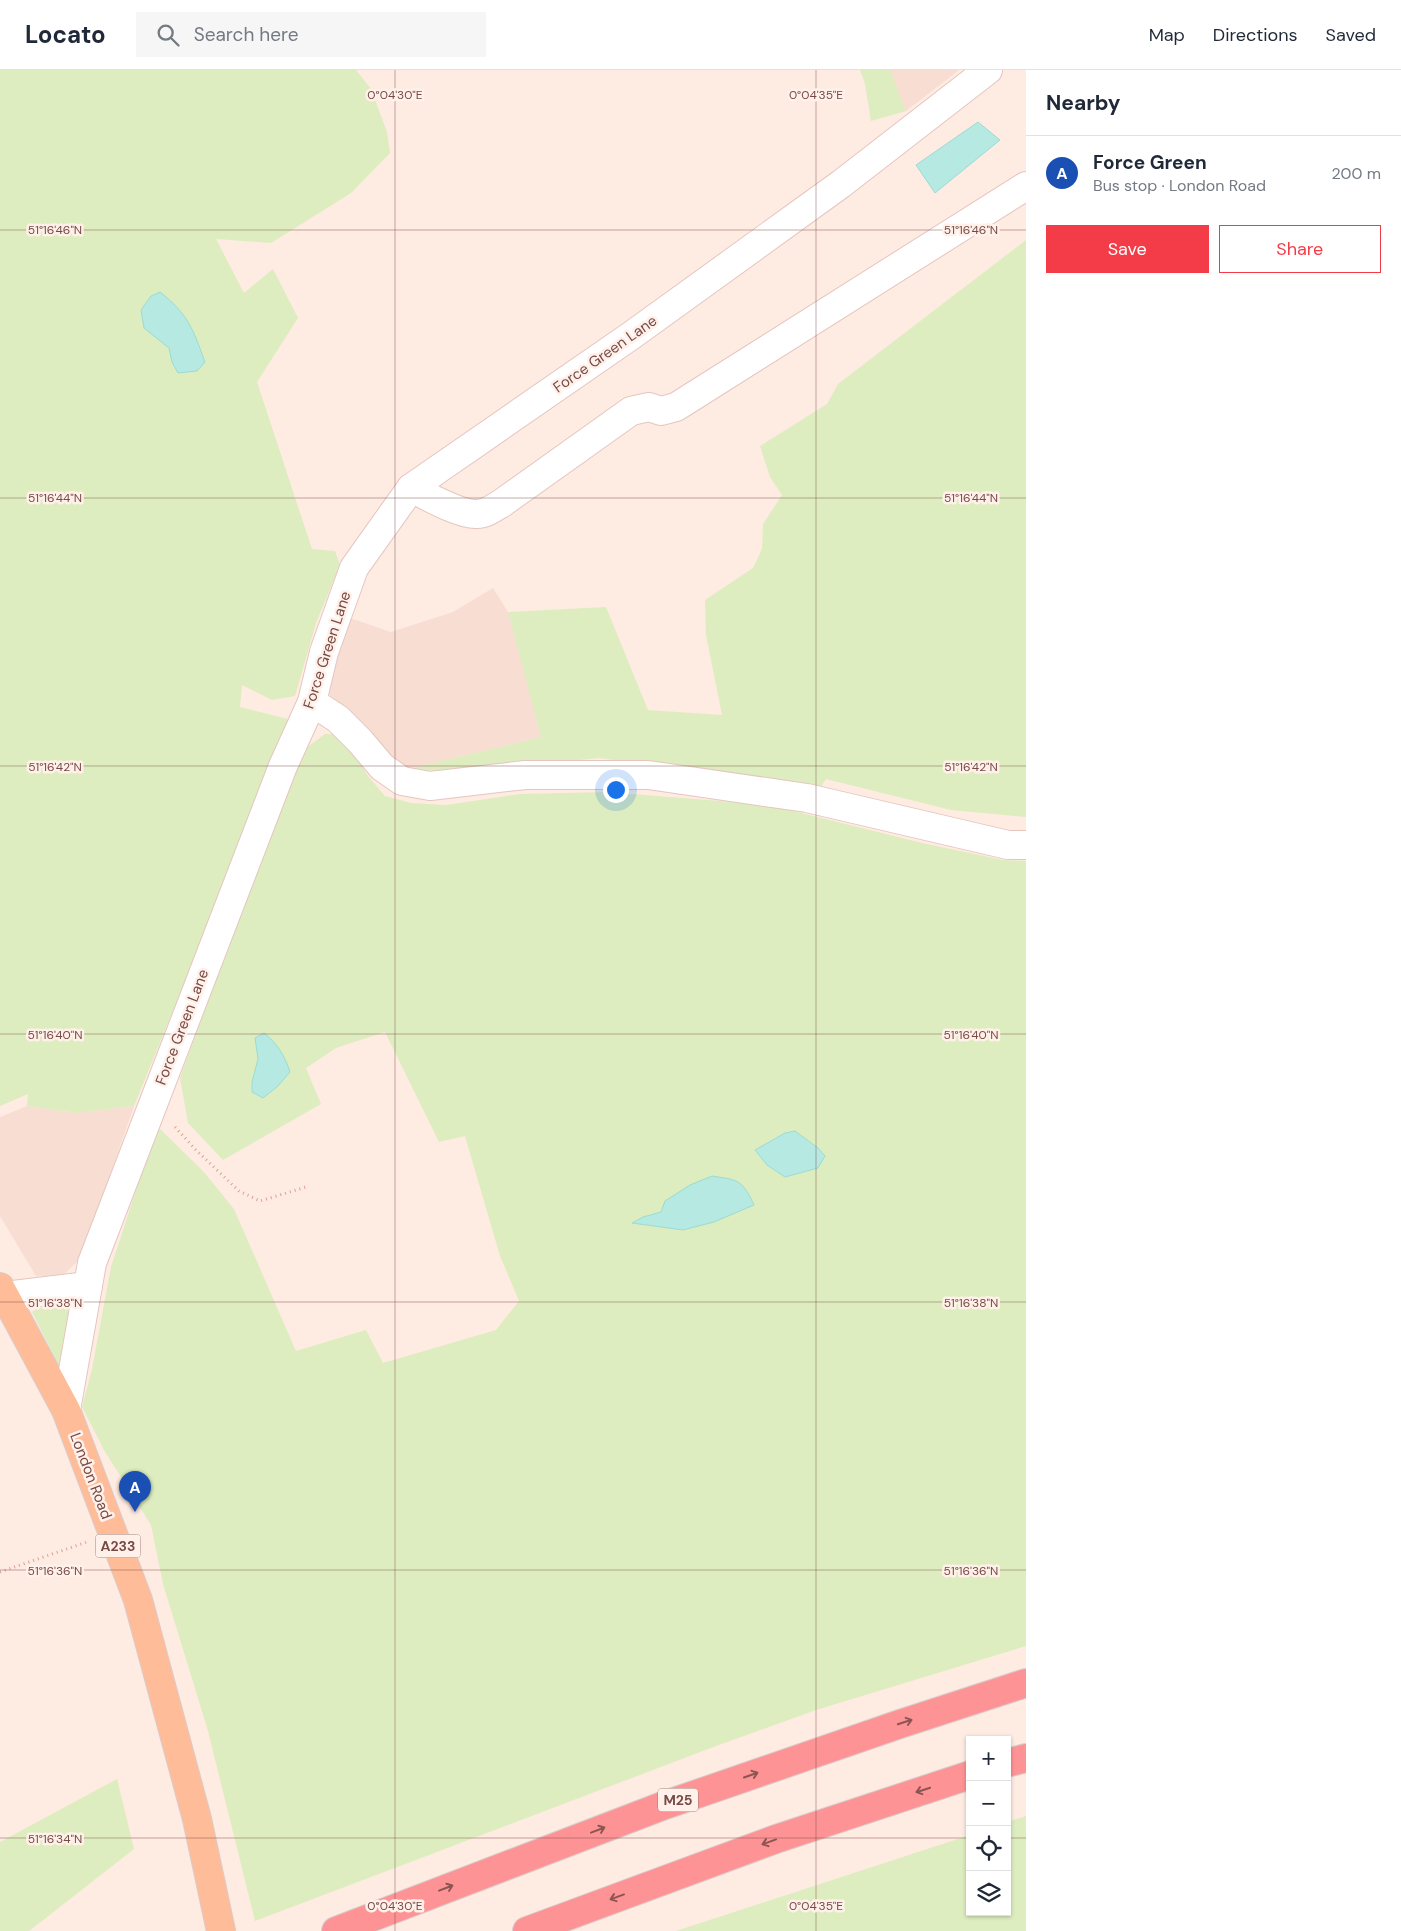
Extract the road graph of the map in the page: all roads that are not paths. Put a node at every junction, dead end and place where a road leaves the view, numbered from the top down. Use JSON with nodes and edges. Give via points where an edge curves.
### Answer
{"nodes":[{"id":1,"x":988,"y":70,"type":"edge"},
{"id":2,"x":1026,"y":186,"type":"edge"},
{"id":3,"x":411,"y":488,"type":"junction"},
{"id":4,"x":312,"y":702,"type":"junction"},
{"id":5,"x":1026,"y":844,"type":"edge"},
{"id":6,"x":88,"y":1286,"type":"junction"},
{"id":7,"x":2,"y":1291,"type":"edge"},
{"id":8,"x":66,"y":1410,"type":"junction"},
{"id":9,"x":1026,"y":1683,"type":"edge"},
{"id":10,"x":1026,"y":1758,"type":"edge"},
{"id":11,"x":1011,"y":1762,"type":"edge"},
{"id":12,"x":966,"y":1776,"type":"edge"},
{"id":13,"x":221,"y":1931,"type":"edge"},
{"id":14,"x":336,"y":1931,"type":"edge"},
{"id":15,"x":527,"y":1931,"type":"edge"}],
"edges":[{"from":1,"to":3,"type":"street","name":"Force Green Lane","via":[[841,184],[632,336]]},
{"from":2,"to":3,"type":"street","via":[[676,407],[661,411],[649,407],[631,411],[490,511],[477,514],[448,507]]},
{"from":3,"to":4,"type":"street","name":"Force Green Lane","via":[[354,568],[324,652]]},
{"from":4,"to":5,"type":"street","via":[[338,718],[382,767],[402,781],[430,786],[525,775],[648,775],[807,798],[1008,845]]},
{"from":4,"to":6,"type":"street","name":"Force Green Lane","via":[[283,766],[160,1084],[92,1263]]},
{"from":6,"to":7,"type":"street"},
{"from":6,"to":8,"type":"street","name":"Force Green Lane"},
{"from":7,"to":8,"type":"main road","name":"London Road","number":"A233"},
{"from":8,"to":13,"type":"main road","name":"London Road","number":"A233","via":[[138,1600],[197,1819]]},
{"from":14,"to":9,"type":"highway","number":"M25","one_way":true,"via":[[665,1805]]},
{"from":10,"to":11,"type":"highway"},
{"from":12,"to":15,"type":"highway","one_way":true,"via":[[776,1839]]}]}
